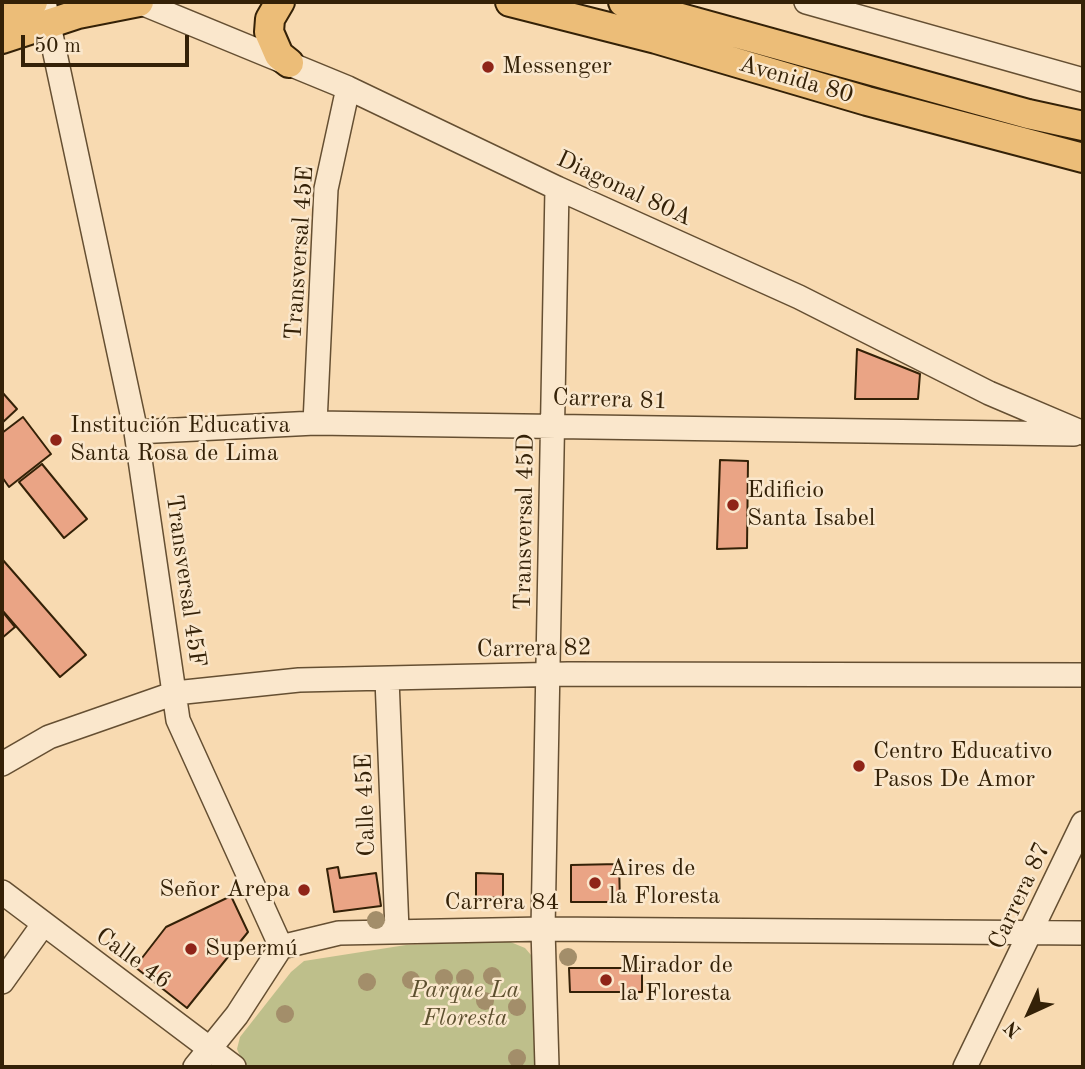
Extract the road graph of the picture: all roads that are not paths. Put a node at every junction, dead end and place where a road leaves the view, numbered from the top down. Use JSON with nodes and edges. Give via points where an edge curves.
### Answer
{"nodes":[{"id":1,"x":139,"y":2,"type":"edge"},
{"id":2,"x":280,"y":2,"type":"edge"},
{"id":3,"x":510,"y":2,"type":"edge"},
{"id":4,"x":623,"y":2,"type":"edge"},
{"id":5,"x":806,"y":2,"type":"edge"},
{"id":6,"x":42,"y":9,"type":"edge"},
{"id":7,"x":2,"y":12,"type":"edge"},
{"id":8,"x":2,"y":39,"type":"edge"},
{"id":9,"x":289,"y":63,"type":"junction"},
{"id":10,"x":1083,"y":80,"type":"edge"},
{"id":11,"x":348,"y":88,"type":"junction"},
{"id":12,"x":1083,"y":126,"type":"edge"},
{"id":13,"x":1083,"y":158,"type":"edge"},
{"id":14,"x":557,"y":188,"type":"junction"},
{"id":15,"x":315,"y":423,"type":"junction"},
{"id":16,"x":553,"y":424,"type":"junction"},
{"id":17,"x":136,"y":432,"type":"junction"},
{"id":18,"x":1083,"y":434,"type":"edge"},
{"id":19,"x":550,"y":675,"type":"junction"},
{"id":20,"x":1079,"y":677,"type":"edge"},
{"id":21,"x":387,"y":679,"type":"junction"},
{"id":22,"x":175,"y":693,"type":"junction"},
{"id":23,"x":2,"y":764,"type":"edge"},
{"id":24,"x":1083,"y":823,"type":"edge"},
{"id":25,"x":2,"y":892,"type":"edge"},
{"id":26,"x":43,"y":926,"type":"junction"},
{"id":27,"x":543,"y":929,"type":"junction"},
{"id":28,"x":397,"y":930,"type":"junction"},
{"id":29,"x":1083,"y":933,"type":"edge"},
{"id":30,"x":1032,"y":934,"type":"junction"},
{"id":31,"x":281,"y":947,"type":"junction"},
{"id":32,"x":2,"y":982,"type":"edge"},
{"id":33,"x":210,"y":1049,"type":"junction"},
{"id":34,"x":195,"y":1067,"type":"edge"},
{"id":35,"x":234,"y":1067,"type":"edge"},
{"id":36,"x":547,"y":1067,"type":"edge"},
{"id":37,"x":965,"y":1067,"type":"edge"}],
"edges":[{"from":1,"to":6,"type":"main road"},
{"from":1,"to":9,"type":"street","name":"Diagonal 80A"},
{"from":2,"to":9,"type":"main road","via":[[270,19],[269,32],[279,55]]},
{"from":3,"to":13,"type":"main road","name":"Avenida 80"},
{"from":4,"to":12,"type":"main road","name":"Avenida 80"},
{"from":5,"to":10,"type":"street"},
{"from":6,"to":7,"type":"main road"},
{"from":6,"to":8,"type":"main road"},
{"from":6,"to":17,"type":"street","name":"Transversal 45F"},
{"from":9,"to":11,"type":"street","name":"Diagonal 80A"},
{"from":11,"to":14,"type":"street","name":"Diagonal 80A"},
{"from":11,"to":15,"type":"street","name":"Transversal 45E","via":[[326,189]]},
{"from":14,"to":16,"type":"street","name":"Transversal 45D"},
{"from":14,"to":18,"type":"street","name":"Diagonal 80A","via":[[799,297],[989,393]]},
{"from":15,"to":16,"type":"street","name":"Carrera 81"},
{"from":15,"to":17,"type":"street","name":"Carrera 81"},
{"from":16,"to":18,"type":"street","name":"Carrera 81"},
{"from":16,"to":19,"type":"street","name":"Transversal 45D"},
{"from":17,"to":22,"type":"street","name":"Transversal 45F"},
{"from":19,"to":20,"type":"street","name":"Carrera 82"},
{"from":19,"to":21,"type":"street","name":"Carrera 82"},
{"from":19,"to":27,"type":"street","name":"Transversal 45D"},
{"from":21,"to":22,"type":"street","name":"Carrera 82","via":[[299,680]]},
{"from":21,"to":28,"type":"street","name":"Calle 45E"},
{"from":22,"to":23,"type":"street","name":"Carrera 82","via":[[49,737]]},
{"from":22,"to":31,"type":"street","name":"Transversal 45F","via":[[178,720]]},
{"from":24,"to":30,"type":"street","name":"Carrera 87"},
{"from":25,"to":26,"type":"street","name":"Calle 46"},
{"from":26,"to":32,"type":"street"},
{"from":26,"to":33,"type":"street","name":"Calle 46"},
{"from":27,"to":28,"type":"street","name":"Carrera 84"},
{"from":27,"to":30,"type":"street","name":"Carrera 84"},
{"from":27,"to":36,"type":"street","name":"Transversal 45D"},
{"from":28,"to":31,"type":"street","name":"Carrera 84","via":[[339,933]]},
{"from":29,"to":30,"type":"street","name":"Carrera 84"},
{"from":30,"to":37,"type":"street","name":"Carrera 87"},
{"from":31,"to":33,"type":"street"},
{"from":33,"to":34,"type":"street"},
{"from":33,"to":35,"type":"street","name":"Calle 46"}]}
